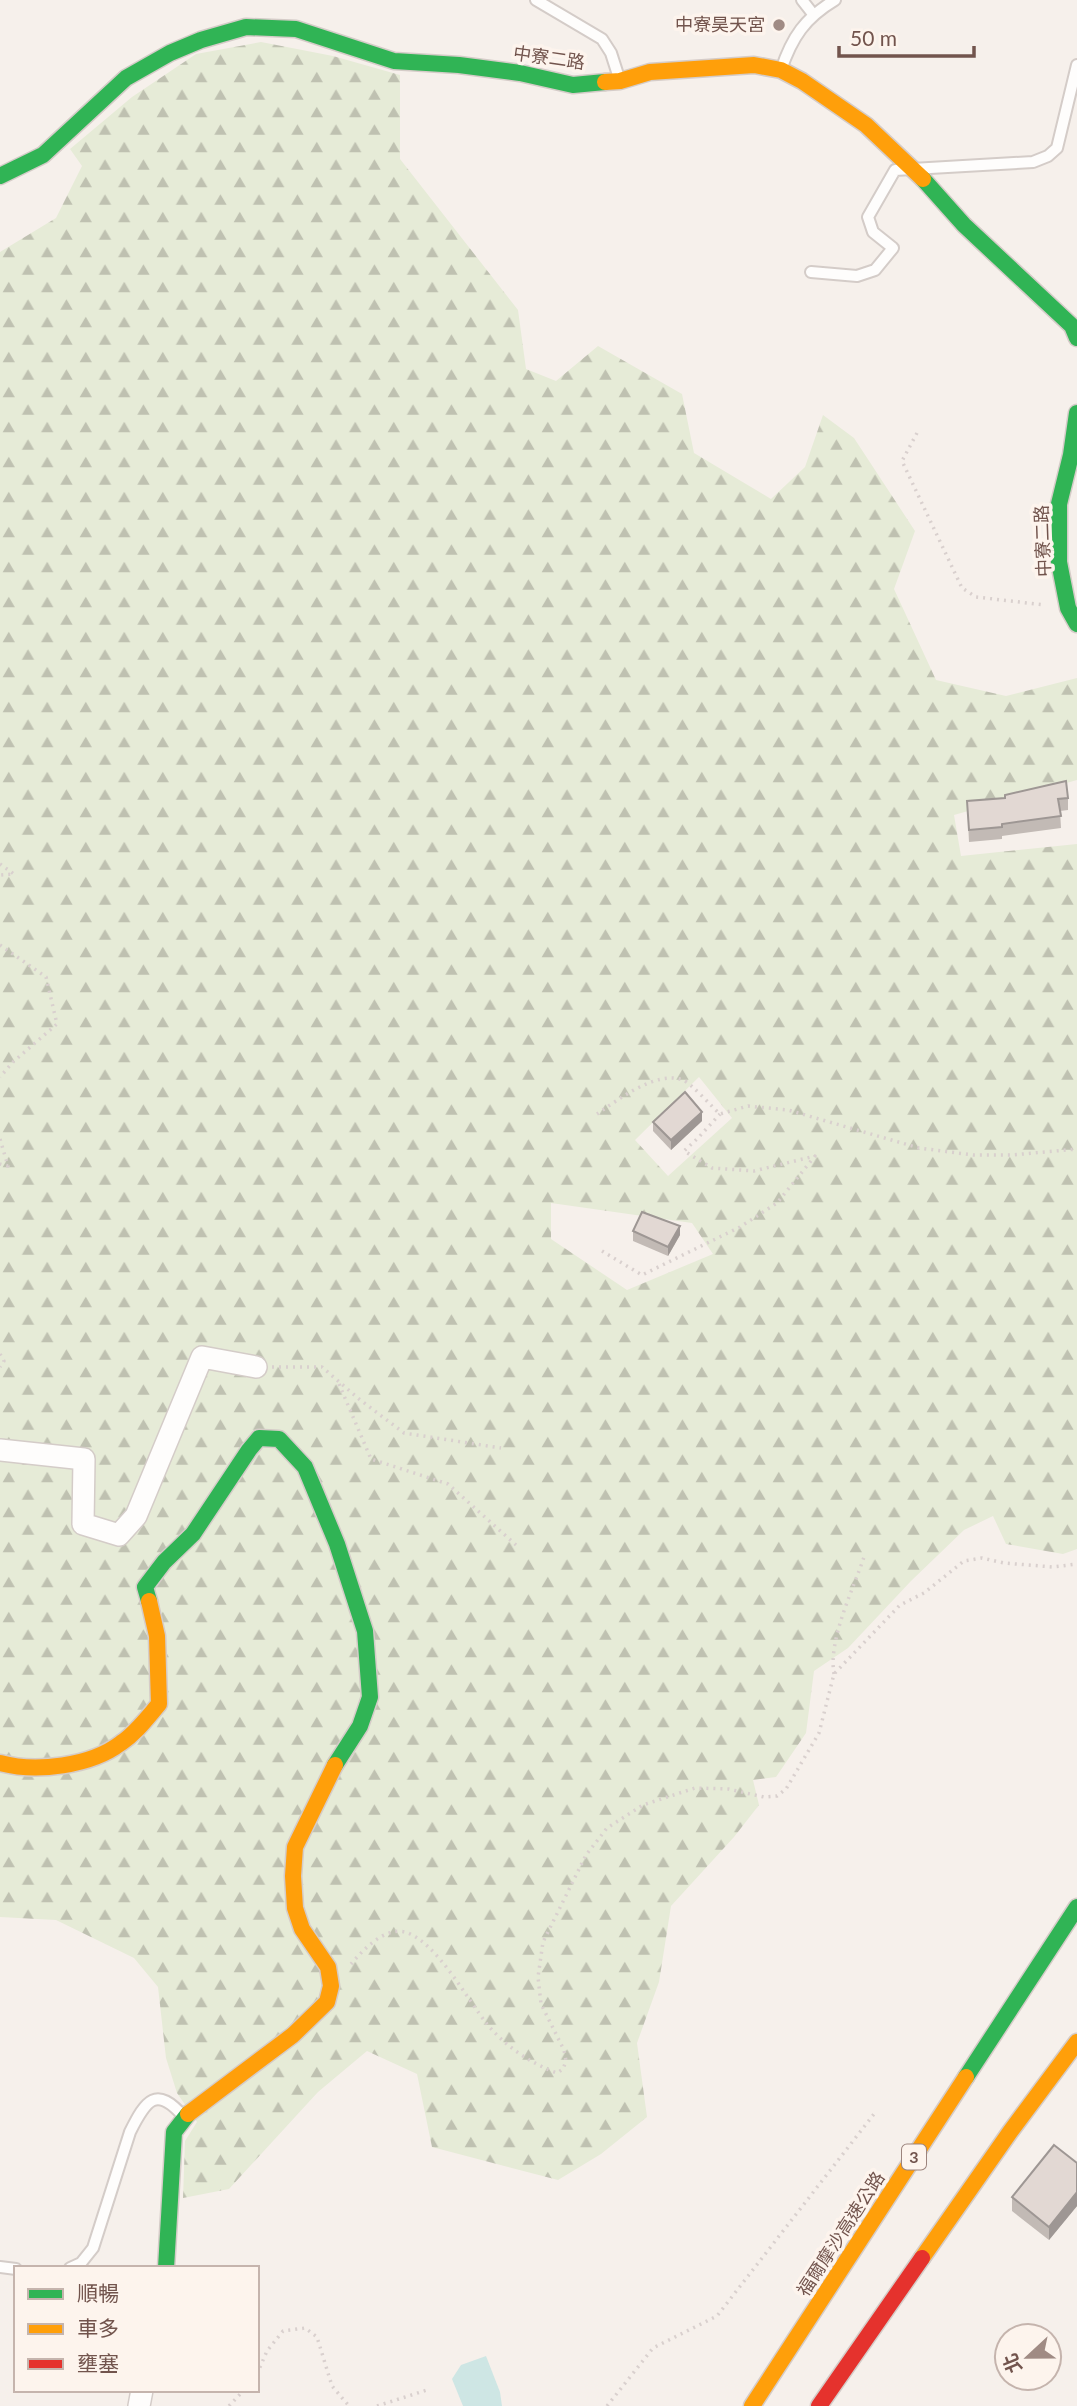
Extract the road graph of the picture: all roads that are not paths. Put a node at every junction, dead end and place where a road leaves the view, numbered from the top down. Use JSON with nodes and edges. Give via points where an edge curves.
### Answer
{"nodes":[{"id":1,"x":536,"y":0,"type":"edge"},
{"id":2,"x":803,"y":0,"type":"edge"},
{"id":3,"x":835,"y":0,"type":"edge"},
{"id":4,"x":813,"y":14,"type":"junction"},
{"id":5,"x":1077,"y":65,"type":"edge"},
{"id":6,"x":781,"y":70,"type":"junction"},
{"id":7,"x":620,"y":81,"type":"junction"},
{"id":8,"x":914,"y":168,"type":"junction"},
{"id":9,"x":0,"y":176,"type":"edge"},
{"id":10,"x":811,"y":272,"type":"dead end"},
{"id":11,"x":1077,"y":338,"type":"edge"},
{"id":12,"x":1077,"y":413,"type":"edge"},
{"id":13,"x":1077,"y":624,"type":"edge"},
{"id":14,"x":256,"y":1367,"type":"road end"},
{"id":15,"x":0,"y":1450,"type":"edge"},
{"id":16,"x":0,"y":1763,"type":"edge"},
{"id":17,"x":1077,"y":1907,"type":"edge"},
{"id":18,"x":1077,"y":2042,"type":"edge"},
{"id":19,"x":184,"y":2117,"type":"junction"},
{"id":20,"x":74,"y":2266,"type":"edge"},
{"id":21,"x":166,"y":2266,"type":"edge"},
{"id":22,"x":751,"y":2406,"type":"edge"},
{"id":23,"x":819,"y":2406,"type":"edge"}],
"edges":[{"from":1,"to":7,"type":"lane","via":[[601,39]]},
{"from":2,"to":4,"type":"lane"},
{"from":3,"to":4,"type":"lane"},
{"from":4,"to":6,"type":"lane","via":[[789,45]]},
{"from":5,"to":8,"type":"lane","via":[[1057,148],[1048,156],[1033,162]]},
{"from":6,"to":7,"type":"main road","name":"中寮二路","via":[[754,65],[701,68],[650,72]]},
{"from":6,"to":8,"type":"main road","name":"中寮二路","via":[[866,125]]},
{"from":7,"to":9,"type":"main road","name":"中寮二路","via":[[573,85],[520,73],[394,61],[296,29],[246,27],[170,53],[126,78],[43,155]]},
{"from":8,"to":10,"type":"lane","via":[[895,170],[868,217],[873,232],[893,248],[875,270],[857,276]]},
{"from":8,"to":11,"type":"main road","name":"中寮二路","via":[[964,225],[1072,326]]},
{"from":12,"to":13,"type":"main road","name":"中寮二路","via":[[1059,504],[1059,562],[1068,608]]},
{"from":14,"to":15,"type":"street","via":[[202,1357],[136,1516],[119,1535],[83,1524],[84,1459]]},
{"from":16,"to":19,"type":"main road","via":[[46,1767],[106,1753],[132,1735],[159,1704],[157,1636],[145,1587],[193,1534],[259,1438],[279,1439],[305,1467],[337,1544],[365,1631],[369,1667],[370,1697],[360,1726],[338,1758],[295,1847],[295,1908],[302,1930],[328,1967],[331,1986],[327,2002],[293,2035]]},
{"from":17,"to":22,"type":"main road","name":"福爾摩沙高速公路","number":"3"},
{"from":18,"to":23,"type":"main road"},
{"from":19,"to":20,"type":"lane","via":[[170,2101],[160,2098],[139,2115],[93,2248]]},
{"from":19,"to":21,"type":"main road","via":[[174,2132]]}]}
